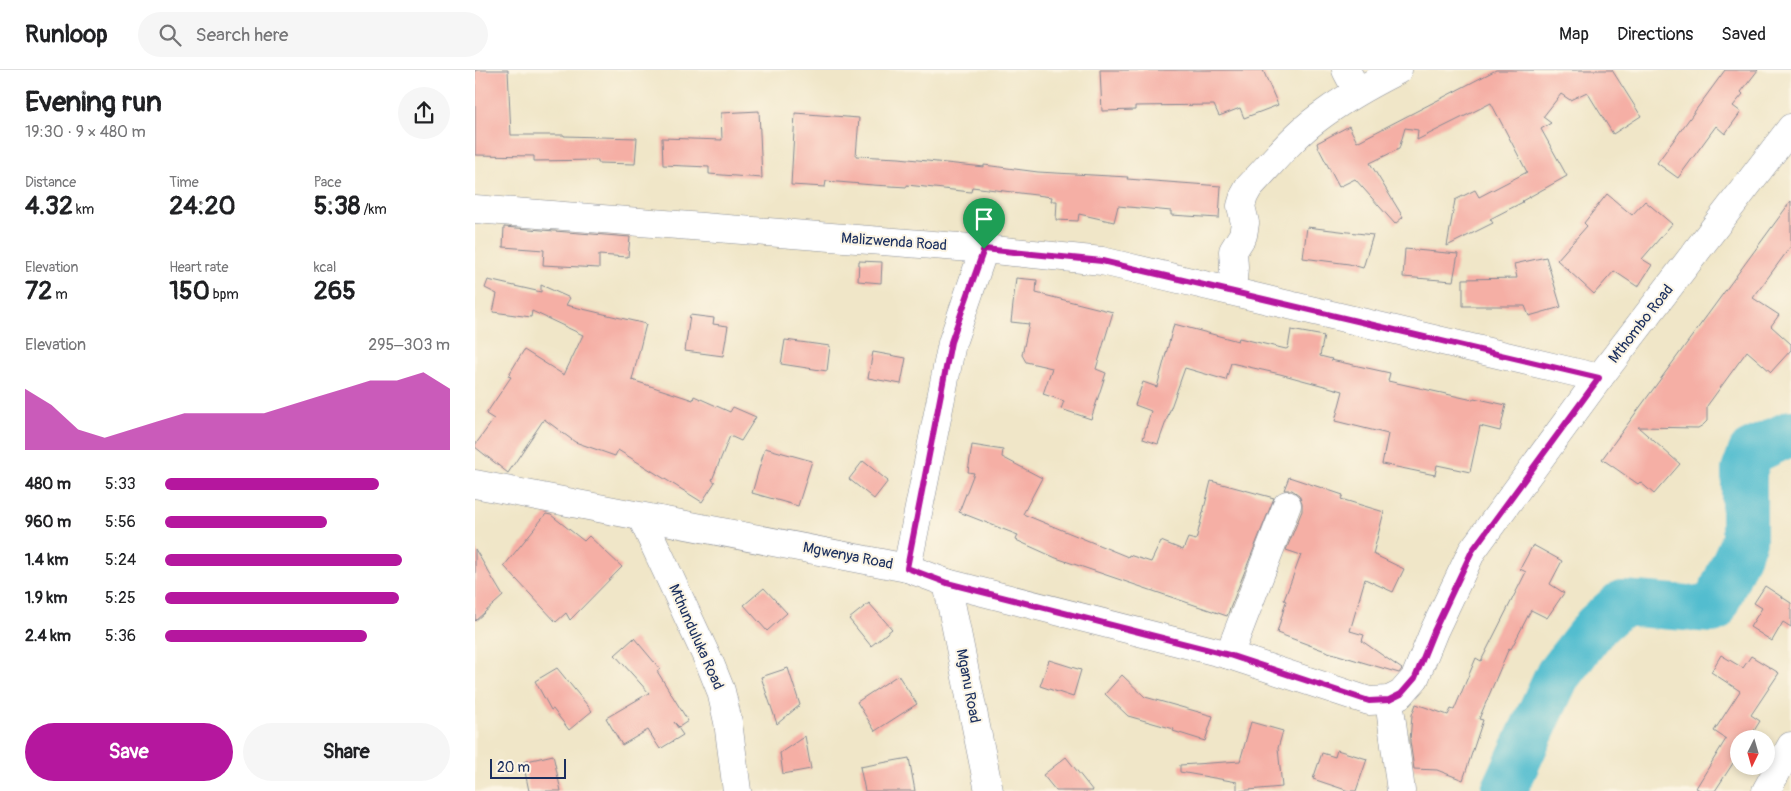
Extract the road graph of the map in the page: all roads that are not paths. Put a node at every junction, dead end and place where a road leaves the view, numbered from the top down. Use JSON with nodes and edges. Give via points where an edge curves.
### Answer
{"nodes":[{"id":1,"x":1398,"y":70,"type":"edge"},
{"id":2,"x":1352,"y":80,"type":"edge"},
{"id":3,"x":1791,"y":128,"type":"edge"},
{"id":4,"x":475,"y":209,"type":"edge"},
{"id":5,"x":984,"y":249,"type":"junction"},
{"id":6,"x":1232,"y":291,"type":"junction"},
{"id":7,"x":1599,"y":378,"type":"junction"},
{"id":8,"x":475,"y":484,"type":"edge"},
{"id":9,"x":1287,"y":505,"type":"dead end"},
{"id":10,"x":642,"y":518,"type":"junction"},
{"id":11,"x":907,"y":568,"type":"junction"},
{"id":12,"x":947,"y":583,"type":"junction"},
{"id":13,"x":1229,"y":655,"type":"junction"},
{"id":14,"x":1389,"y":700,"type":"junction"},
{"id":15,"x":1791,"y":746,"type":"edge"},
{"id":16,"x":737,"y":791,"type":"edge"},
{"id":17,"x":989,"y":791,"type":"edge"},
{"id":18,"x":1401,"y":791,"type":"edge"},
{"id":19,"x":1766,"y":791,"type":"edge"}],
"edges":[{"from":1,"to":2,"type":"street"},
{"from":2,"to":6,"type":"street","via":[[1249,187],[1241,206],[1245,224],[1243,235],[1233,251]]},
{"from":3,"to":7,"type":"street","name":"Mthombo Road"},
{"from":4,"to":5,"type":"street","name":"Malizwenda Road"},
{"from":5,"to":6,"type":"street","name":"Malizwenda Road","via":[[1102,261]]},
{"from":5,"to":11,"type":"street","via":[[951,342]]},
{"from":6,"to":7,"type":"street","name":"Malizwenda Road"},
{"from":7,"to":14,"type":"street","name":"Mthombo Road","via":[[1472,551],[1415,678],[1401,694]]},
{"from":8,"to":10,"type":"street","name":"Mgwenya Road"},
{"from":9,"to":13,"type":"street"},
{"from":10,"to":11,"type":"street","name":"Mgwenya Road"},
{"from":10,"to":16,"type":"street","name":"Mthunduluka Road","via":[[721,691]]},
{"from":11,"to":12,"type":"street","name":"Mgwenya Road"},
{"from":12,"to":13,"type":"street","name":"Mgwenya Road"},
{"from":12,"to":17,"type":"street","name":"Mganu Road"},
{"from":13,"to":14,"type":"street","name":"Mgwenya Road","via":[[1369,701]]},
{"from":14,"to":18,"type":"street"},
{"from":15,"to":19,"type":"street"}]}
